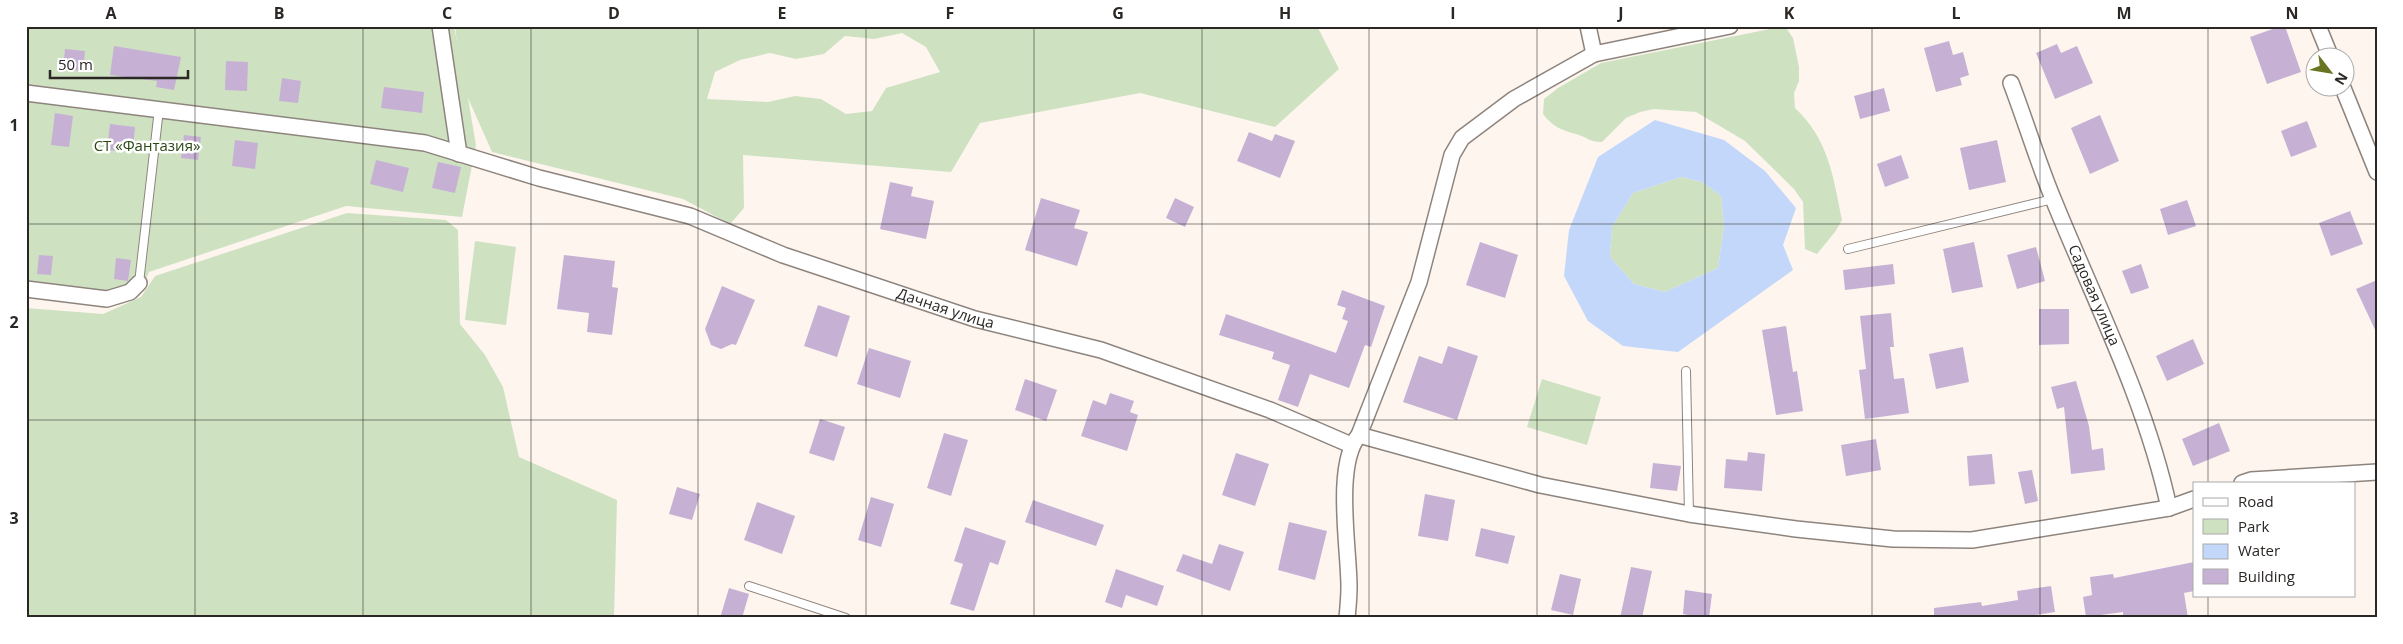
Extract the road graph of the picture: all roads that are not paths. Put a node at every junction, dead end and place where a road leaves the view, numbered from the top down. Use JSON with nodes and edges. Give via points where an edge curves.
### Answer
{"nodes":[{"id":1,"x":440,"y":26,"type":"edge"},
{"id":2,"x":1588,"y":26,"type":"edge"},
{"id":3,"x":1730,"y":26,"type":"edge"},
{"id":4,"x":2318,"y":26,"type":"edge"},
{"id":5,"x":2327,"y":48,"type":"edge"},
{"id":6,"x":1594,"y":54,"type":"junction"},
{"id":7,"x":2011,"y":83,"type":"dead end"},
{"id":8,"x":26,"y":93,"type":"edge"},
{"id":9,"x":2347,"y":98,"type":"edge"},
{"id":10,"x":159,"y":109,"type":"junction"},
{"id":11,"x":459,"y":154,"type":"junction"},
{"id":12,"x":2377,"y":172,"type":"edge"},
{"id":13,"x":2054,"y":199,"type":"junction"},
{"id":14,"x":1848,"y":248,"type":"dead end"},
{"id":15,"x":138,"y":283,"type":"joint"},
{"id":16,"x":26,"y":289,"type":"edge"},
{"id":17,"x":1686,"y":371,"type":"dead end"},
{"id":18,"x":1355,"y":440,"type":"junction"},
{"id":19,"x":2377,"y":472,"type":"edge"},
{"id":20,"x":2245,"y":482,"type":"edge"},
{"id":21,"x":2193,"y":499,"type":"edge"},
{"id":22,"x":2170,"y":508,"type":"junction"},
{"id":23,"x":1689,"y":514,"type":"junction"},
{"id":24,"x":749,"y":586,"type":"dead end"},
{"id":25,"x":846,"y":618,"type":"edge"},
{"id":26,"x":1347,"y":618,"type":"edge"}],
"edges":[{"from":1,"to":11,"type":"street"},
{"from":2,"to":6,"type":"street"},
{"from":3,"to":6,"type":"street"},
{"from":4,"to":5,"type":"street"},
{"from":6,"to":18,"type":"street","via":[[1514,98],[1462,138],[1455,149],[1419,282]]},
{"from":7,"to":13,"type":"street","name":"Садовая улица"},
{"from":8,"to":10,"type":"street","name":"Дачная улица"},
{"from":9,"to":12,"type":"street"},
{"from":10,"to":11,"type":"street","name":"Дачная улица","via":[[425,143]]},
{"from":10,"to":15,"type":"lane"},
{"from":11,"to":18,"type":"street","name":"Дачная улица","via":[[690,216],[783,255],[975,318],[1101,350]]},
{"from":13,"to":14,"type":"lane"},
{"from":13,"to":22,"type":"street","name":"Садовая улица","via":[[2113,340],[2160,466]]},
{"from":15,"to":16,"type":"street","via":[[130,292],[106,299]]},
{"from":17,"to":23,"type":"lane"},
{"from":18,"to":23,"type":"street","name":"Дачная улица","via":[[1540,485]]},
{"from":18,"to":26,"type":"street","via":[[1344,481],[1349,589]]},
{"from":19,"to":20,"type":"street"},
{"from":21,"to":22,"type":"street","name":"Дачная улица"},
{"from":22,"to":23,"type":"street","name":"Дачная улица","via":[[1972,540],[1883,538]]},
{"from":24,"to":25,"type":"lane"}]}
